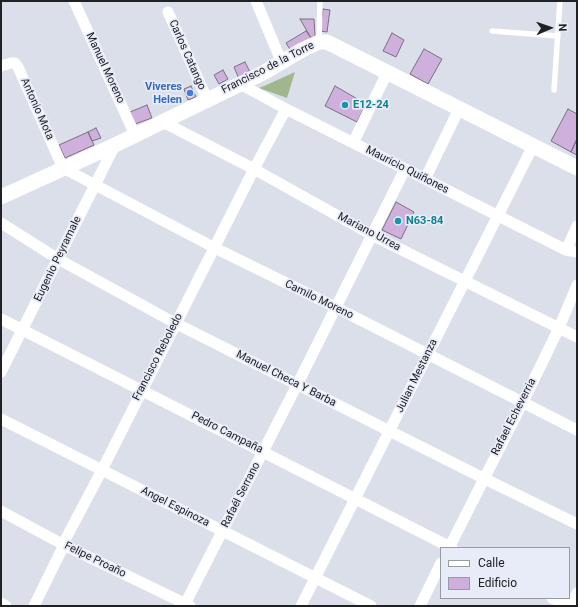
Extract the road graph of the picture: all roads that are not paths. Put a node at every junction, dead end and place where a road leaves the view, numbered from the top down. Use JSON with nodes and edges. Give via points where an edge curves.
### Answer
{"nodes":[{"id":1,"x":74,"y":1,"type":"edge"},
{"id":2,"x":256,"y":1,"type":"edge"},
{"id":3,"x":320,"y":1,"type":"edge"},
{"id":4,"x":560,"y":1,"type":"edge"},
{"id":5,"x":168,"y":12,"type":"dead end"},
{"id":6,"x":492,"y":31,"type":"dead end"},
{"id":7,"x":558,"y":36,"type":"junction"},
{"id":8,"x":319,"y":42,"type":"junction"},
{"id":9,"x":282,"y":63,"type":"junction"},
{"id":10,"x":1,"y":66,"type":"edge"},
{"id":11,"x":387,"y":73,"type":"junction"},
{"id":12,"x":240,"y":84,"type":"junction"},
{"id":13,"x":554,"y":90,"type":"dead end"},
{"id":14,"x":207,"y":99,"type":"junction"},
{"id":15,"x":286,"y":109,"type":"junction"},
{"id":16,"x":459,"y":109,"type":"junction"},
{"id":17,"x":163,"y":122,"type":"junction"},
{"id":18,"x":135,"y":135,"type":"junction"},
{"id":19,"x":354,"y":143,"type":"junction"},
{"id":20,"x":115,"y":145,"type":"junction"},
{"id":21,"x":533,"y":146,"type":"junction"},
{"id":22,"x":63,"y":168,"type":"junction"},
{"id":23,"x":254,"y":168,"type":"junction"},
{"id":24,"x":577,"y":168,"type":"edge"},
{"id":25,"x":405,"y":169,"type":"junction"},
{"id":26,"x":425,"y":179,"type":"junction"},
{"id":27,"x":94,"y":185,"type":"junction"},
{"id":28,"x":1,"y":197,"type":"edge"},
{"id":29,"x":498,"y":216,"type":"junction"},
{"id":30,"x":1,"y":223,"type":"edge"},
{"id":31,"x":577,"y":226,"type":"edge"},
{"id":32,"x":372,"y":235,"type":"junction"},
{"id":33,"x":215,"y":248,"type":"junction"},
{"id":34,"x":566,"y":250,"type":"junction"},
{"id":35,"x":577,"y":252,"type":"edge"},
{"id":36,"x":58,"y":259,"type":"junction"},
{"id":37,"x":464,"y":280,"type":"junction"},
{"id":38,"x":577,"y":285,"type":"edge"},
{"id":39,"x":335,"y":307,"type":"junction"},
{"id":40,"x":1,"y":319,"type":"edge"},
{"id":41,"x":176,"y":323,"type":"junction"},
{"id":42,"x":559,"y":328,"type":"junction"},
{"id":43,"x":23,"y":330,"type":"junction"},
{"id":44,"x":577,"y":337,"type":"edge"},
{"id":45,"x":428,"y":354,"type":"junction"},
{"id":46,"x":1,"y":372,"type":"edge"},
{"id":47,"x":297,"y":385,"type":"junction"},
{"id":48,"x":142,"y":390,"type":"junction"},
{"id":49,"x":523,"y":402,"type":"junction"},
{"id":50,"x":1,"y":419,"type":"edge"},
{"id":51,"x":577,"y":430,"type":"edge"},
{"id":52,"x":390,"y":431,"type":"junction"},
{"id":53,"x":263,"y":452,"type":"junction"},
{"id":54,"x":102,"y":470,"type":"junction"},
{"id":55,"x":483,"y":478,"type":"junction"},
{"id":56,"x":355,"y":498,"type":"junction"},
{"id":57,"x":1,"y":511,"type":"edge"},
{"id":58,"x":577,"y":524,"type":"edge"},
{"id":59,"x":223,"y":531,"type":"junction"},
{"id":60,"x":64,"y":545,"type":"junction"},
{"id":61,"x":448,"y":547,"type":"edge"},
{"id":62,"x":450,"y":547,"type":"edge"},
{"id":63,"x":440,"y":566,"type":"edge"},
{"id":64,"x":315,"y":578,"type":"junction"},
{"id":65,"x":577,"y":593,"type":"edge"},
{"id":66,"x":554,"y":599,"type":"edge"},
{"id":67,"x":1,"y":603,"type":"edge"},
{"id":68,"x":186,"y":605,"type":"edge"},
{"id":69,"x":6,"y":606,"type":"edge"},
{"id":70,"x":34,"y":606,"type":"edge"},
{"id":71,"x":301,"y":606,"type":"edge"},
{"id":72,"x":371,"y":606,"type":"edge"},
{"id":73,"x":420,"y":606,"type":"edge"},
{"id":74,"x":569,"y":606,"type":"edge"}],
"edges":[{"from":1,"to":18,"type":"street","name":"Manuel Moreno"},
{"from":2,"to":9,"type":"street"},
{"from":3,"to":8,"type":"lane"},
{"from":4,"to":7,"type":"lane"},
{"from":5,"to":14,"type":"street","name":"Carlos Catango"},
{"from":6,"to":7,"type":"lane"},
{"from":7,"to":13,"type":"lane"},
{"from":8,"to":9,"type":"street","name":"Francisco de la Torre"},
{"from":8,"to":11,"type":"street","name":"Francisco de la Torre","via":[[333,44]]},
{"from":9,"to":12,"type":"street","name":"Francisco de la Torre"},
{"from":10,"to":22,"type":"street","name":"Antonio Mota","via":[[11,63],[18,67]]},
{"from":11,"to":16,"type":"street","name":"Francisco de la Torre"},
{"from":11,"to":19,"type":"street"},
{"from":12,"to":14,"type":"street","name":"Francisco de la Torre"},
{"from":12,"to":15,"type":"street","name":"Mauricio Quiñones"},
{"from":14,"to":17,"type":"street","name":"Francisco de la Torre"},
{"from":15,"to":19,"type":"street","name":"Mauricio Quiñones"},
{"from":15,"to":23,"type":"street","name":"Francisco Reboledo"},
{"from":16,"to":21,"type":"street","name":"Francisco de la Torre"},
{"from":16,"to":26,"type":"street"},
{"from":17,"to":18,"type":"street","name":"Francisco de la Torre"},
{"from":17,"to":23,"type":"street","name":"Mariano Urrea"},
{"from":18,"to":20,"type":"street","name":"Francisco de la Torre"},
{"from":19,"to":25,"type":"street","name":"Mauricio Quiñones"},
{"from":20,"to":22,"type":"street","name":"Francisco de la Torre"},
{"from":20,"to":27,"type":"street","name":"Eugenio Peyramale"},
{"from":21,"to":24,"type":"street","name":"Francisco de la Torre"},
{"from":21,"to":29,"type":"street","name":"Julian Mestanza"},
{"from":22,"to":27,"type":"street","name":"Camilo Moreno"},
{"from":22,"to":28,"type":"street","name":"Francisco de la Torre"},
{"from":23,"to":32,"type":"street","name":"Mariano Urrea"},
{"from":23,"to":33,"type":"street","name":"Francisco Reboledo"},
{"from":25,"to":26,"type":"street","name":"Mauricio Quiñones"},
{"from":25,"to":32,"type":"street","name":"Rafaél Serrano"},
{"from":26,"to":29,"type":"street","name":"Mauricio Quiñones"},
{"from":27,"to":33,"type":"street","name":"Camilo Moreno"},
{"from":27,"to":36,"type":"street","name":"Eugenio Peyramale"},
{"from":29,"to":34,"type":"street","name":"Mauricio Quiñones"},
{"from":29,"to":37,"type":"street","name":"Julian Mestanza"},
{"from":30,"to":36,"type":"street","name":"Manuel Checa Y Barba"},
{"from":31,"to":34,"type":"street"},
{"from":32,"to":37,"type":"street","name":"Mariano Urrea"},
{"from":32,"to":39,"type":"street","name":"Rafaél Serrano"},
{"from":33,"to":39,"type":"street","name":"Camilo Moreno"},
{"from":33,"to":41,"type":"street","name":"Francisco Reboledo"},
{"from":34,"to":35,"type":"street","name":"Mauricio Quiñones"},
{"from":36,"to":41,"type":"street","name":"Manuel Checa Y Barba"},
{"from":36,"to":43,"type":"street","name":"Eugenio Peyramale"},
{"from":37,"to":42,"type":"street","name":"Mariano Urrea"},
{"from":37,"to":45,"type":"street","name":"Julian Mestanza"},
{"from":38,"to":42,"type":"street","name":"Rafael Echeverria"},
{"from":39,"to":45,"type":"street","name":"Camilo Moreno"},
{"from":39,"to":47,"type":"street","name":"Rafaél Serrano"},
{"from":40,"to":43,"type":"street","name":"Pedro Campaña"},
{"from":41,"to":47,"type":"street","name":"Manuel Checa Y Barba"},
{"from":41,"to":48,"type":"street","name":"Francisco Reboledo"},
{"from":42,"to":44,"type":"street","name":"Mariano Urrea"},
{"from":42,"to":49,"type":"street","name":"Rafael Echeverria"},
{"from":43,"to":46,"type":"street","name":"Eugenio Peyramale"},
{"from":43,"to":48,"type":"street","name":"Pedro Campaña"},
{"from":45,"to":49,"type":"street","name":"Camilo Moreno"},
{"from":45,"to":52,"type":"street","name":"Julian Mestanza"},
{"from":47,"to":52,"type":"street","name":"Manuel Checa Y Barba"},
{"from":47,"to":53,"type":"street","name":"Rafaél Serrano"},
{"from":48,"to":53,"type":"street","name":"Pedro Campaña"},
{"from":48,"to":54,"type":"street","name":"Francisco Reboledo"},
{"from":49,"to":51,"type":"street","name":"Camilo Moreno"},
{"from":49,"to":55,"type":"street","name":"Rafael Echeverria"},
{"from":50,"to":54,"type":"street","name":"Angel Espinoza"},
{"from":52,"to":55,"type":"street","name":"Manuel Checa Y Barba"},
{"from":52,"to":56,"type":"street","name":"Julian Mestanza"},
{"from":53,"to":56,"type":"street","name":"Pedro Campaña"},
{"from":53,"to":59,"type":"street","name":"Rafaél Serrano"},
{"from":54,"to":59,"type":"street","name":"Angel Espinoza"},
{"from":54,"to":60,"type":"street","name":"Francisco Reboledo"},
{"from":55,"to":58,"type":"street","name":"Manuel Checa Y Barba"},
{"from":55,"to":62,"type":"street","name":"Rafael Echeverria"},
{"from":56,"to":61,"type":"street","name":"Pedro Campaña"},
{"from":56,"to":64,"type":"street","name":"Julian Mestanza"},
{"from":57,"to":60,"type":"street","name":"Felipe Proaño"},
{"from":59,"to":64,"type":"street","name":"Angel Espinoza"},
{"from":59,"to":68,"type":"street","name":"Rafaél Serrano"},
{"from":60,"to":68,"type":"street","name":"Felipe Proaño"},
{"from":60,"to":70,"type":"street","name":"Francisco Reboledo"},
{"from":63,"to":73,"type":"street"},
{"from":64,"to":71,"type":"street","name":"Julian Mestanza"},
{"from":64,"to":72,"type":"street","name":"Angel Espinoza"},
{"from":65,"to":74,"type":"street"},
{"from":66,"to":74,"type":"street"},
{"from":67,"to":69,"type":"street"}]}
